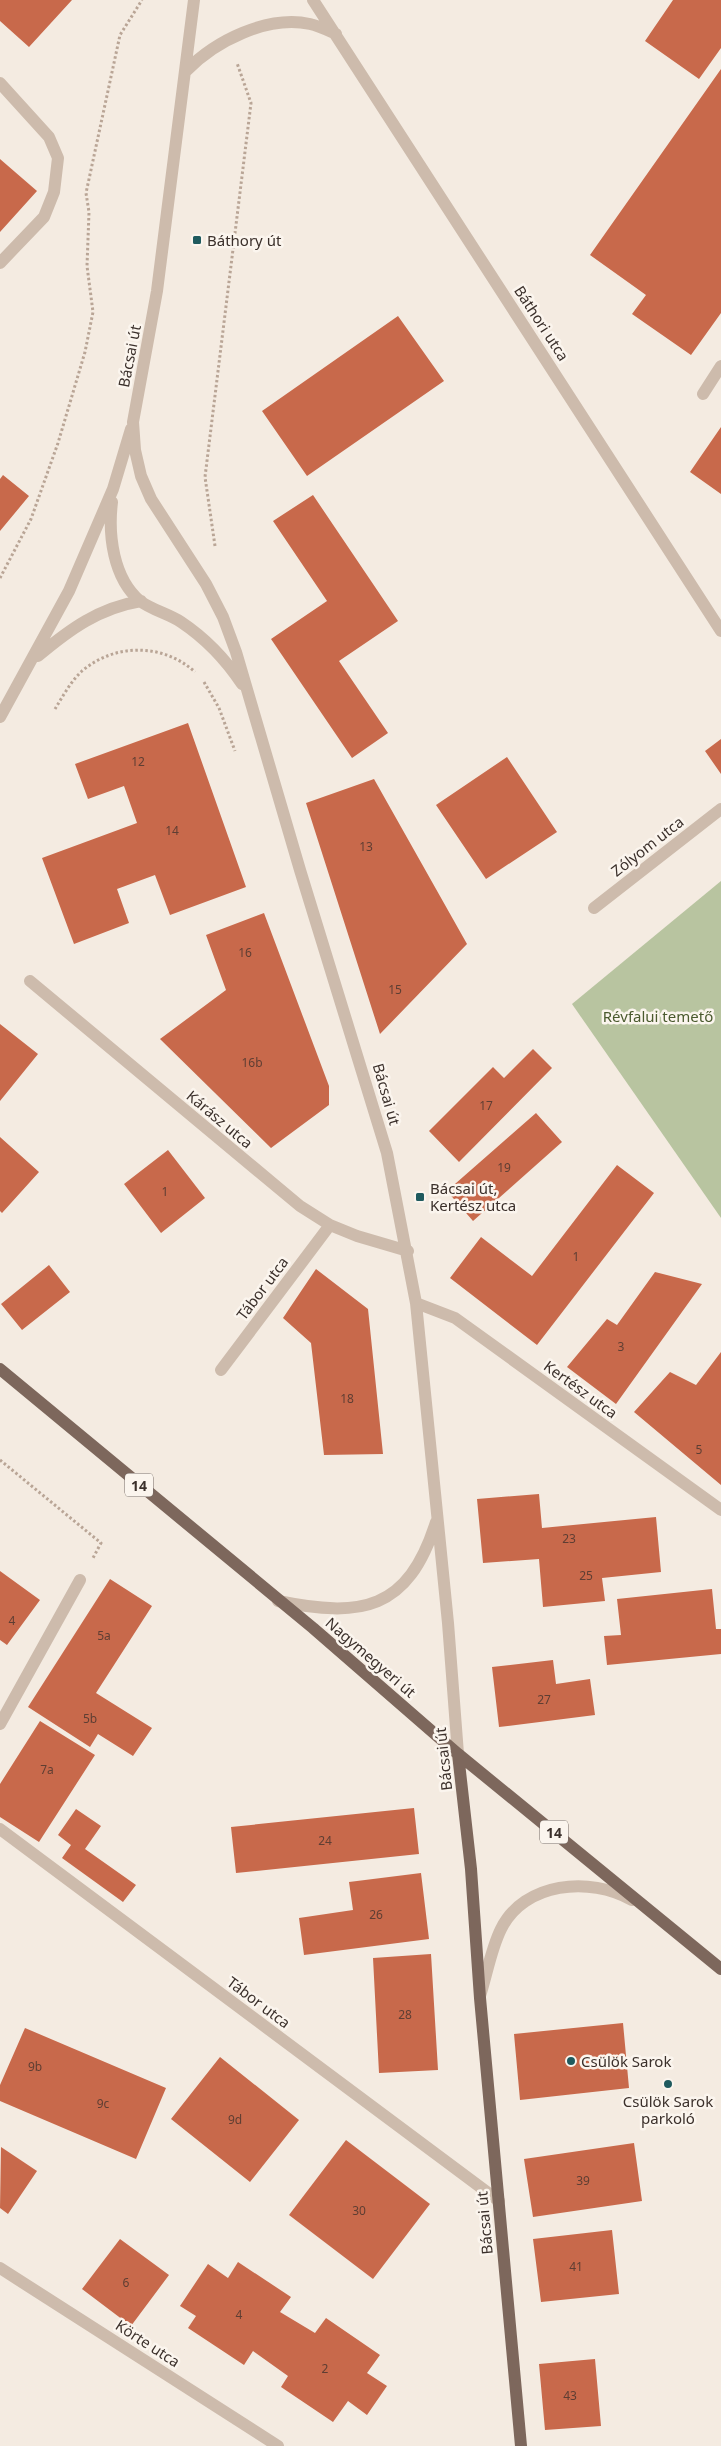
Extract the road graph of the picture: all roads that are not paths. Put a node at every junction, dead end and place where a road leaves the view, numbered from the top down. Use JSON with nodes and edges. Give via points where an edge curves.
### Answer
{"nodes":[{"id":1,"x":194,"y":0,"type":"edge"},
{"id":2,"x":313,"y":0,"type":"edge"},
{"id":3,"x":336,"y":34,"type":"junction"},
{"id":4,"x":186,"y":70,"type":"junction"},
{"id":5,"x":0,"y":82,"type":"edge"},
{"id":6,"x":0,"y":263,"type":"edge"},
{"id":7,"x":721,"y":366,"type":"edge"},
{"id":8,"x":703,"y":394,"type":"dead end"},
{"id":9,"x":133,"y":422,"type":"junction"},
{"id":10,"x":113,"y":490,"type":"junction"},
{"id":11,"x":141,"y":601,"type":"junction"},
{"id":12,"x":721,"y":630,"type":"edge"},
{"id":13,"x":32,"y":661,"type":"junction"},
{"id":14,"x":248,"y":692,"type":"junction"},
{"id":15,"x":0,"y":716,"type":"edge"},
{"id":16,"x":721,"y":809,"type":"edge"},
{"id":17,"x":594,"y":908,"type":"dead end"},
{"id":18,"x":30,"y":981,"type":"dead end"},
{"id":19,"x":330,"y":1225,"type":"junction"},
{"id":20,"x":408,"y":1251,"type":"junction"},
{"id":21,"x":416,"y":1303,"type":"junction"},
{"id":22,"x":0,"y":1369,"type":"edge"},
{"id":23,"x":221,"y":1370,"type":"dead end"},
{"id":24,"x":721,"y":1510,"type":"edge"},
{"id":25,"x":438,"y":1518,"type":"junction"},
{"id":26,"x":80,"y":1580,"type":"dead end"},
{"id":27,"x":278,"y":1600,"type":"junction"},
{"id":28,"x":0,"y":1724,"type":"edge"},
{"id":29,"x":458,"y":1754,"type":"junction"},
{"id":30,"x":0,"y":1829,"type":"edge"},
{"id":31,"x":650,"y":1909,"type":"junction"},
{"id":32,"x":721,"y":1969,"type":"edge"},
{"id":33,"x":480,"y":1998,"type":"junction"},
{"id":34,"x":499,"y":2201,"type":"junction"},
{"id":35,"x":0,"y":2268,"type":"edge"},
{"id":36,"x":278,"y":2446,"type":"edge"},
{"id":37,"x":521,"y":2446,"type":"edge"}],
"edges":[{"from":1,"to":4,"type":"street","name":"Bácsai út"},
{"from":2,"to":3,"type":"street","name":"Báthori utca"},
{"from":3,"to":4,"type":"street","via":[[311,24],[267,26],[220,45]]},
{"from":3,"to":12,"type":"street","name":"Báthori utca"},
{"from":4,"to":9,"type":"street","name":"Bácsai út","via":[[157,291]]},
{"from":5,"to":6,"type":"street","via":[[49,137],[58,158],[54,192],[44,216]]},
{"from":7,"to":8,"type":"street"},
{"from":9,"to":10,"type":"street"},
{"from":9,"to":14,"type":"street","name":"Bácsai út","via":[[141,476],[165,523],[211,592],[223,617]]},
{"from":10,"to":11,"type":"street","name":"Bácsai út","via":[[111,538],[115,559]]},
{"from":10,"to":13,"type":"street","via":[[69,591]]},
{"from":11,"to":13,"type":"street","via":[[122,604],[87,620]]},
{"from":11,"to":14,"type":"street","name":"Bácsai út","via":[[197,635],[225,662]]},
{"from":13,"to":15,"type":"street"},
{"from":14,"to":20,"type":"street","name":"Bácsai út","via":[[387,1153]]},
{"from":16,"to":17,"type":"street","name":"Zólyom utca"},
{"from":18,"to":19,"type":"street","name":"Kárász utca","via":[[272,1185]]},
{"from":19,"to":20,"type":"street","name":"Kárász utca"},
{"from":19,"to":23,"type":"street","name":"Tábor utca"},
{"from":20,"to":21,"type":"street","name":"Bácsai út"},
{"from":21,"to":24,"type":"street","name":"Kertész utca","via":[[455,1318]]},
{"from":21,"to":25,"type":"street","name":"Bácsai út"},
{"from":22,"to":27,"type":"main road","name":"Nagymegyeri út","number":"14"},
{"from":25,"to":27,"type":"street","name":"Bácsai út","via":[[414,1573],[389,1596],[353,1609],[318,1608]]},
{"from":25,"to":29,"type":"street","name":"Bácsai út"},
{"from":26,"to":28,"type":"street"},
{"from":27,"to":29,"type":"main road","name":"Nagymegyeri út","number":"14"},
{"from":29,"to":31,"type":"main road","name":"Nagymegyeri út","number":"14"},
{"from":29,"to":33,"type":"main road","name":"Bácsai út","via":[[471,1869]]},
{"from":30,"to":34,"type":"street","name":"Tábor utca"},
{"from":31,"to":32,"type":"main road","name":"Nagymegyeri út","number":"14"},
{"from":31,"to":33,"type":"street","name":"Bácsai út","via":[[603,1887],[578,1885],[554,1889],[531,1898],[512,1912],[500,1930]]},
{"from":33,"to":34,"type":"main road","name":"Bácsai út"},
{"from":34,"to":37,"type":"main road","name":"Bácsai út"},
{"from":35,"to":36,"type":"street","name":"Körte utca"}]}
